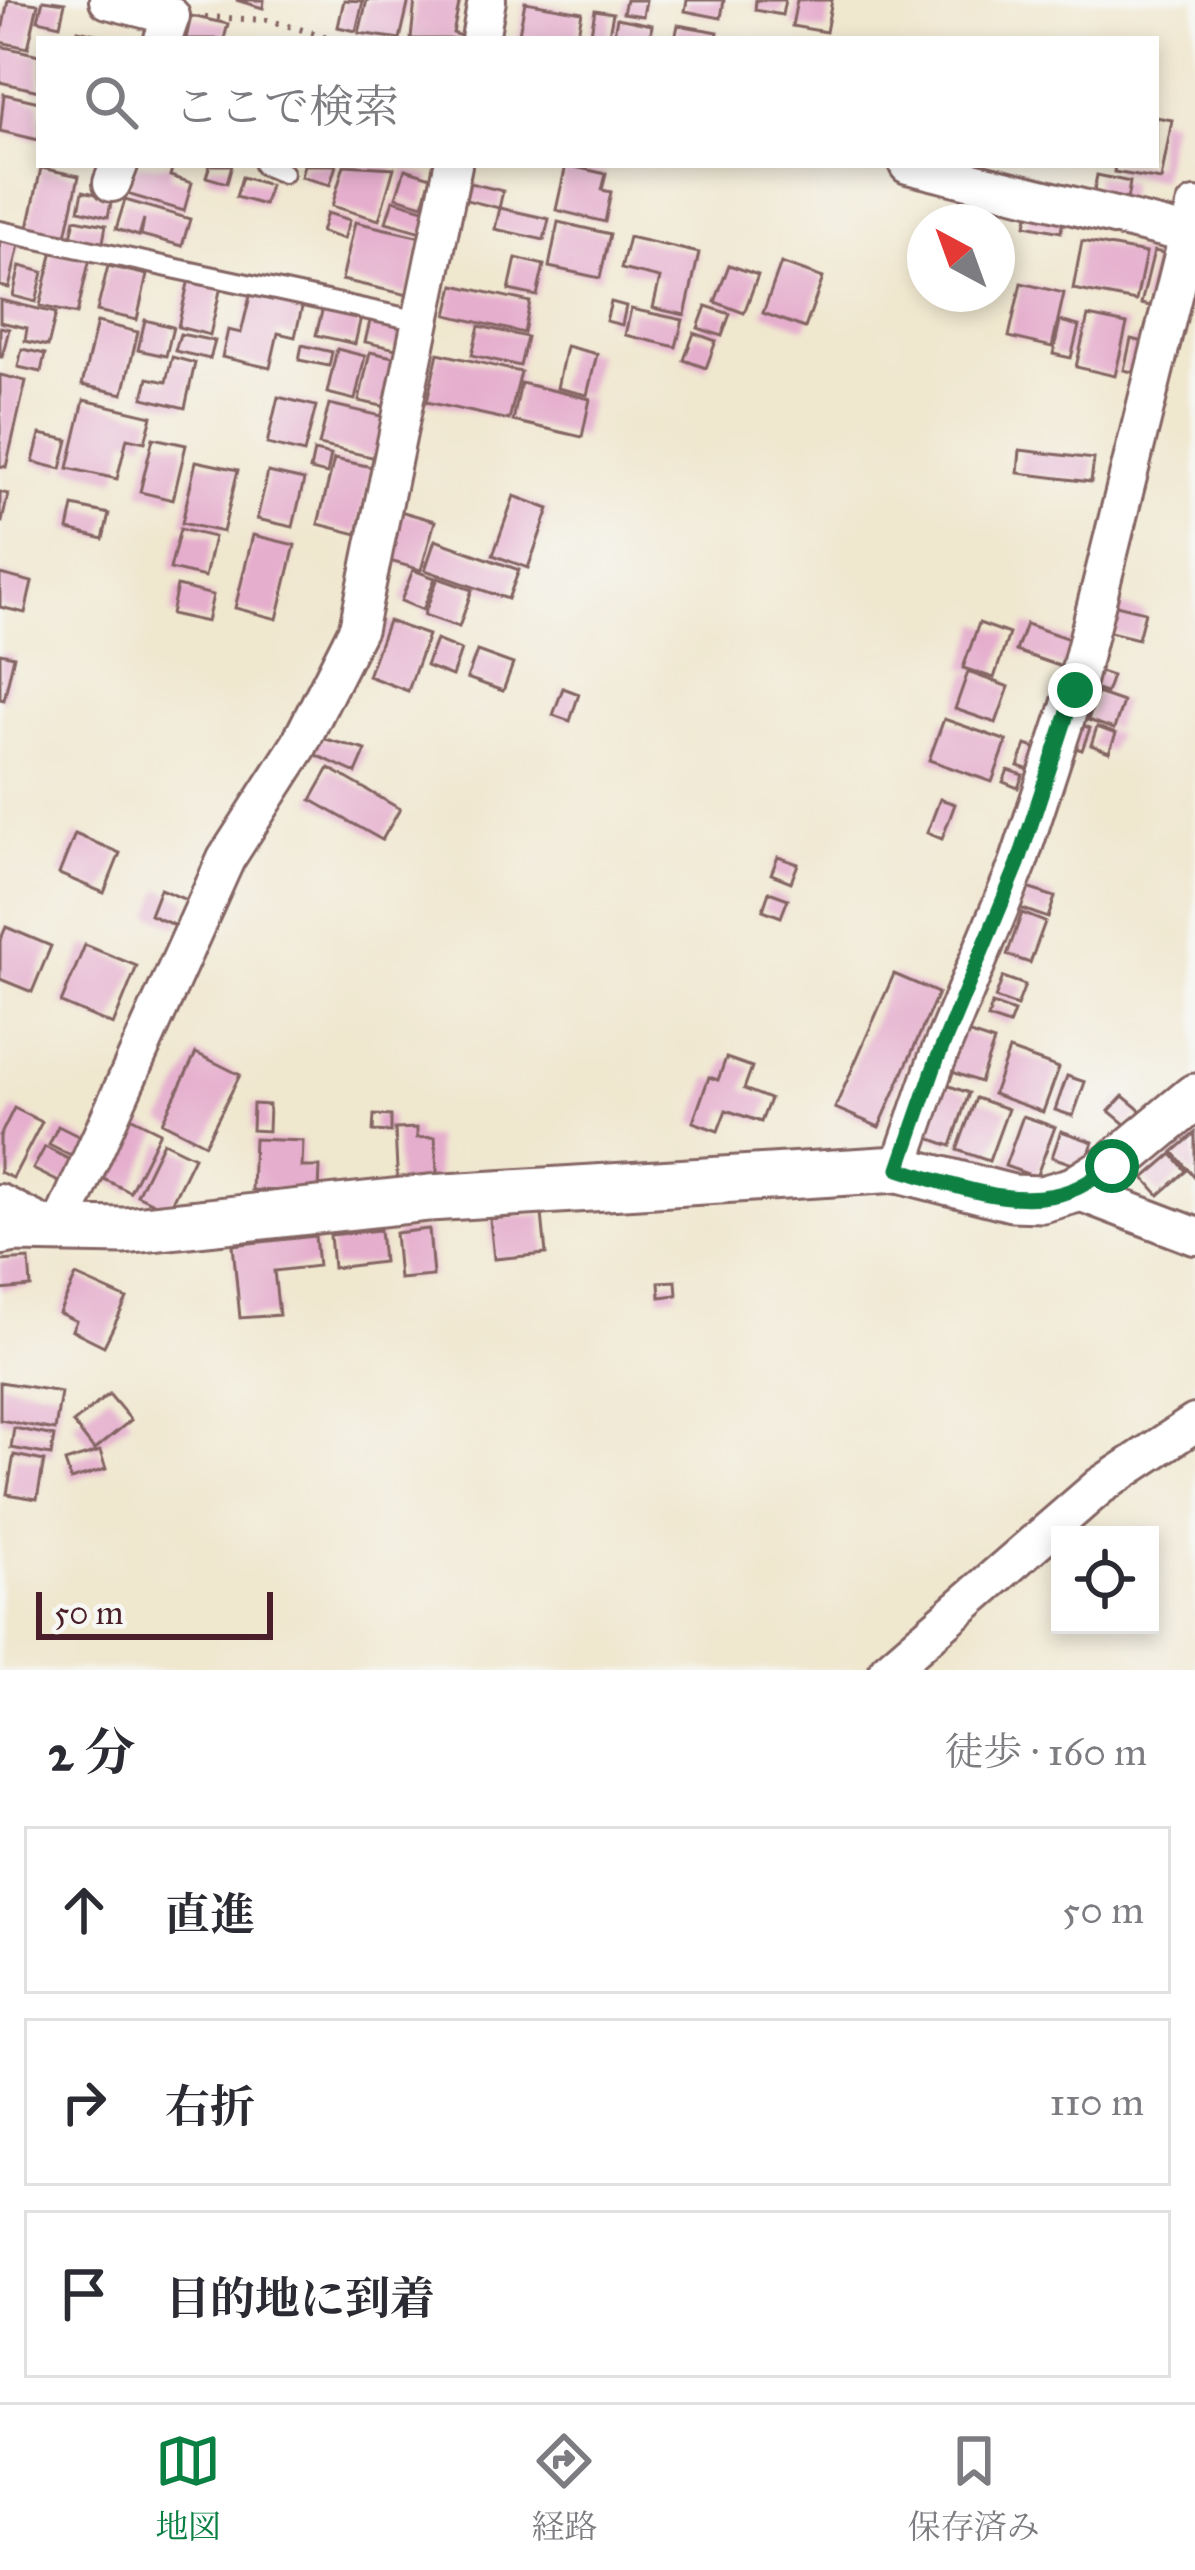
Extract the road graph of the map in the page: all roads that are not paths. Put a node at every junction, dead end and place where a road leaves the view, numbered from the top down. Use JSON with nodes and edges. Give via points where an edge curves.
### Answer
{"nodes":[{"id":1,"x":108,"y":0,"type":"edge"},
{"id":2,"x":488,"y":0,"type":"edge"},
{"id":3,"x":167,"y":27,"type":"edge"},
{"id":4,"x":481,"y":36,"type":"edge"},
{"id":5,"x":272,"y":168,"type":"edge"},
{"id":6,"x":452,"y":168,"type":"edge"},
{"id":7,"x":923,"y":168,"type":"edge"},
{"id":8,"x":284,"y":173,"type":"dead end"},
{"id":9,"x":1191,"y":220,"type":"edge"},
{"id":10,"x":0,"y":231,"type":"edge"},
{"id":11,"x":420,"y":321,"type":"junction"},
{"id":12,"x":1195,"y":1097,"type":"edge"},
{"id":13,"x":899,"y":1169,"type":"junction"},
{"id":14,"x":1074,"y":1190,"type":"junction"},
{"id":15,"x":0,"y":1203,"type":"edge"},
{"id":16,"x":0,"y":1232,"type":"edge"},
{"id":17,"x":58,"y":1232,"type":"junction"},
{"id":18,"x":1195,"y":1236,"type":"edge"},
{"id":19,"x":1195,"y":1423,"type":"edge"},
{"id":20,"x":888,"y":1670,"type":"edge"}],
"edges":[{"from":1,"to":3,"type":"street"},
{"from":2,"to":4,"type":"street"},
{"from":5,"to":8,"type":"lane"},
{"from":6,"to":11,"type":"street"},
{"from":7,"to":9,"type":"street"},
{"from":9,"to":13,"type":"street","via":[[1075,690],[1018,864]]},
{"from":10,"to":11,"type":"lane"},
{"from":11,"to":17,"type":"street","via":[[358,628],[298,747],[226,859]]},
{"from":12,"to":14,"type":"street"},
{"from":13,"to":14,"type":"street","via":[[1012,1198]]},
{"from":13,"to":17,"type":"street","via":[[429,1198]]},
{"from":14,"to":18,"type":"street"},
{"from":15,"to":17,"type":"street"},
{"from":16,"to":17,"type":"street"},
{"from":19,"to":20,"type":"street","via":[[1100,1486]]}]}
